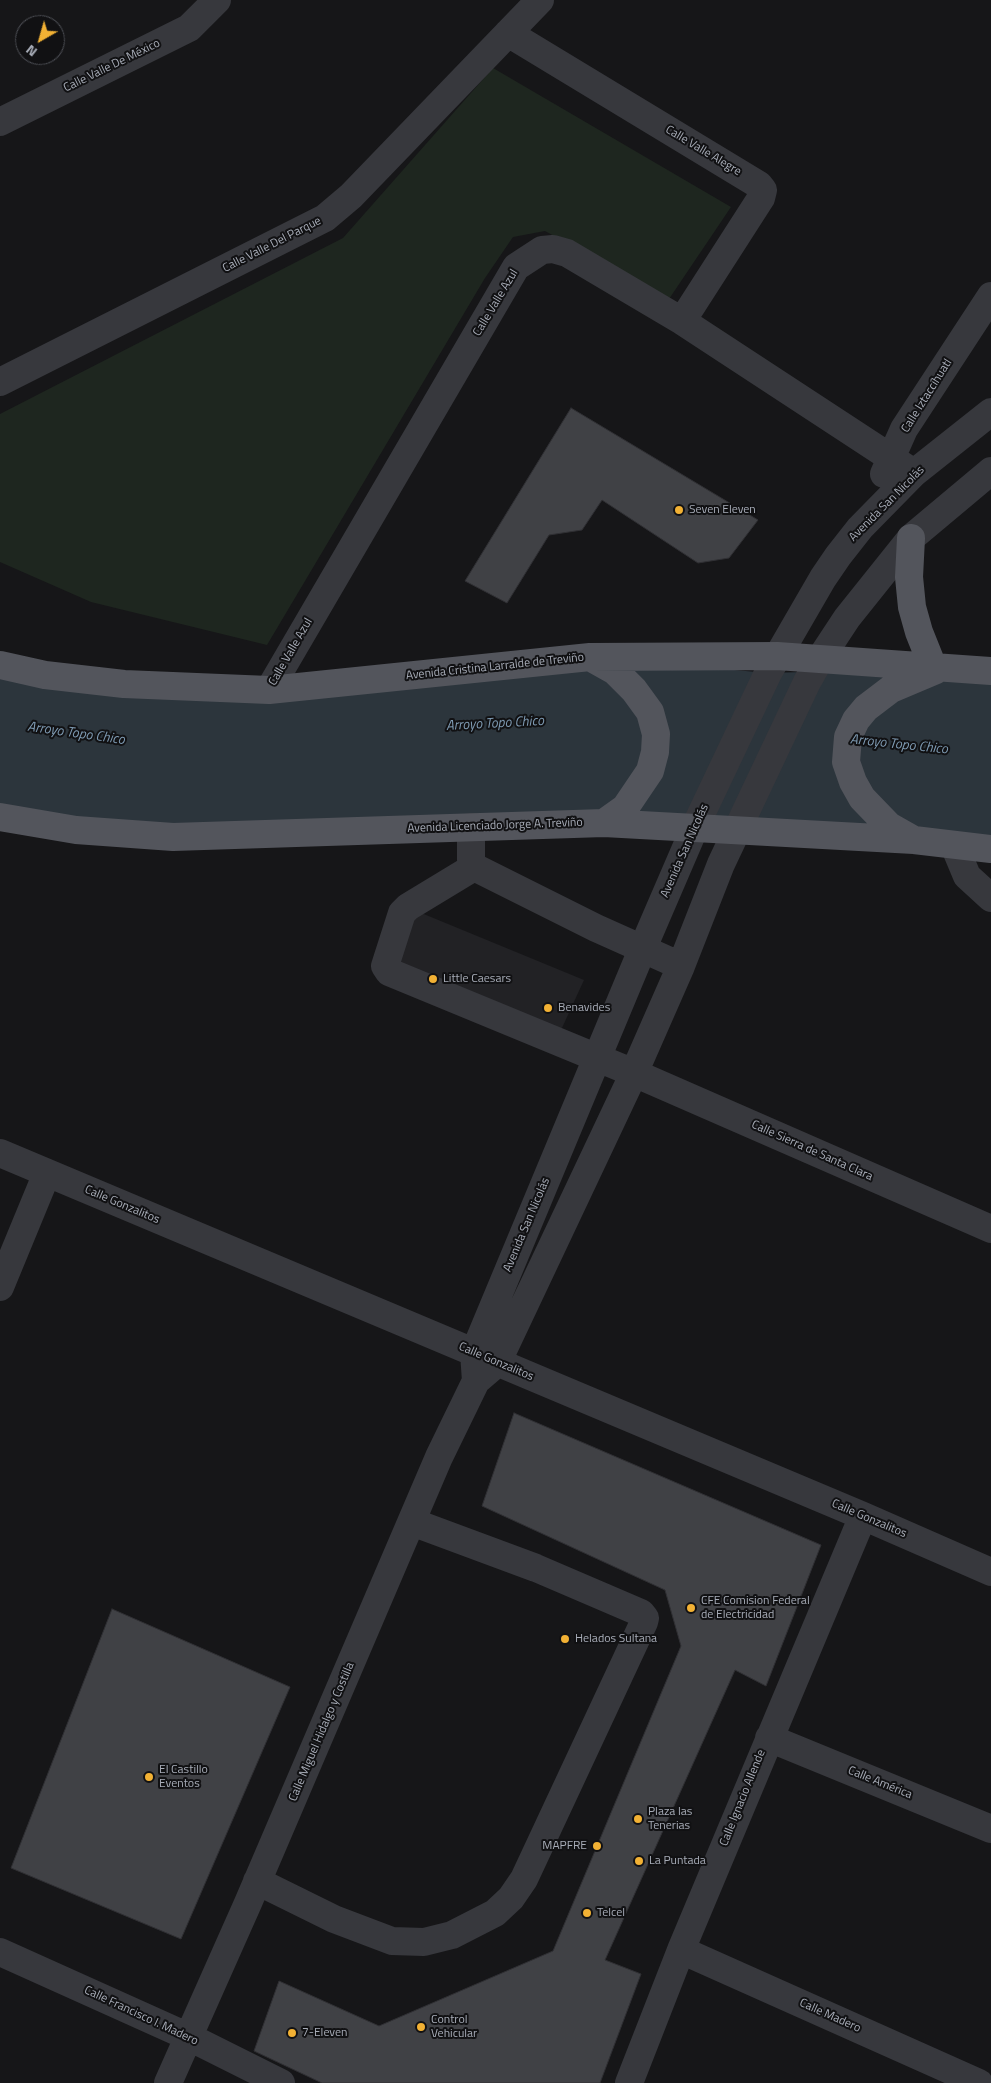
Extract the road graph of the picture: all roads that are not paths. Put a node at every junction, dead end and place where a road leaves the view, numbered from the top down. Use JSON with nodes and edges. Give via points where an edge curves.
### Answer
{"nodes":[{"id":1,"x":218,"y":0,"type":"edge"},
{"id":2,"x":540,"y":0,"type":"edge"},
{"id":3,"x":508,"y":33,"type":"junction"},
{"id":4,"x":0,"y":122,"type":"edge"},
{"id":5,"x":991,"y":296,"type":"edge"},
{"id":6,"x":682,"y":321,"type":"junction"},
{"id":7,"x":0,"y":382,"type":"edge"},
{"id":8,"x":991,"y":412,"type":"edge"},
{"id":9,"x":891,"y":458,"type":"junction"},
{"id":10,"x":991,"y":471,"type":"edge"},
{"id":11,"x":914,"y":473,"type":"junction"},
{"id":12,"x":860,"y":528,"type":"junction"},
{"id":13,"x":911,"y":538,"type":"junction"},
{"id":14,"x":590,"y":657,"type":"junction"},
{"id":15,"x":772,"y":665,"type":"junction"},
{"id":16,"x":0,"y":666,"type":"edge"},
{"id":17,"x":938,"y":668,"type":"junction"},
{"id":18,"x":814,"y":671,"type":"junction"},
{"id":19,"x":991,"y":671,"type":"edge"},
{"id":20,"x":269,"y":690,"type":"junction"},
{"id":21,"x":614,"y":815,"type":"junction"},
{"id":22,"x":0,"y":818,"type":"edge"},
{"id":23,"x":471,"y":827,"type":"junction"},
{"id":24,"x":695,"y":827,"type":"junction"},
{"id":25,"x":737,"y":830,"type":"junction"},
{"id":26,"x":914,"y":840,"type":"junction"},
{"id":27,"x":954,"y":845,"type":"junction"},
{"id":28,"x":991,"y":849,"type":"edge"},
{"id":29,"x":474,"y":867,"type":"junction"},
{"id":30,"x":991,"y":898,"type":"edge"},
{"id":31,"x":642,"y":950,"type":"junction"},
{"id":32,"x":681,"y":966,"type":"junction"},
{"id":33,"x":597,"y":1059,"type":"junction"},
{"id":34,"x":634,"y":1072,"type":"junction"},
{"id":35,"x":0,"y":1153,"type":"edge"},
{"id":36,"x":47,"y":1173,"type":"junction"},
{"id":37,"x":991,"y":1229,"type":"edge"},
{"id":38,"x":0,"y":1287,"type":"edge"},
{"id":39,"x":486,"y":1358,"type":"junction"},
{"id":40,"x":863,"y":1516,"type":"junction"},
{"id":41,"x":412,"y":1522,"type":"junction"},
{"id":42,"x":991,"y":1572,"type":"edge"},
{"id":43,"x":769,"y":1738,"type":"junction"},
{"id":44,"x":991,"y":1829,"type":"edge"},
{"id":45,"x":257,"y":1881,"type":"junction"},
{"id":46,"x":681,"y":1950,"type":"junction"},
{"id":47,"x":0,"y":1952,"type":"edge"},
{"id":48,"x":189,"y":2037,"type":"junction"},
{"id":49,"x":175,"y":2080,"type":"edge"},
{"id":50,"x":281,"y":2083,"type":"edge"},
{"id":51,"x":629,"y":2083,"type":"edge"},
{"id":52,"x":979,"y":2083,"type":"edge"}],
"edges":[{"from":1,"to":4,"type":"street","name":"Calle Valle De México","via":[[189,28]]},
{"from":2,"to":3,"type":"street","name":"Calle Valle Del Parque"},
{"from":3,"to":6,"type":"street","name":"Calle Valle Alegre","via":[[763,190],[761,198]]},
{"from":3,"to":7,"type":"street","name":"Calle Valle Del Parque","via":[[351,196],[325,218]]},
{"from":5,"to":9,"type":"street","name":"Calle Iztaccíhuatl","via":[[904,429]]},
{"from":6,"to":9,"type":"street","name":"Calle Valle Azul"},
{"from":6,"to":20,"type":"street","name":"Calle Valle Azul","via":[[567,253],[542,250],[520,264]]},
{"from":8,"to":11,"type":"street","name":"Avenida San Nicolás"},
{"from":9,"to":11,"type":"street","name":"Calle Valle Azul"},
{"from":9,"to":12,"type":"street","name":"Calle Iztaccíhuatl"},
{"from":10,"to":13,"type":"street"},
{"from":11,"to":12,"type":"street","name":"Avenida San Nicolás"},
{"from":12,"to":15,"type":"street","name":"Avenida San Nicolás","via":[[828,571]]},
{"from":13,"to":17,"type":"main road","via":[[909,577],[912,608],[919,632]]},
{"from":13,"to":18,"type":"street","via":[[873,584]]},
{"from":14,"to":15,"type":"main road","name":"Avenida Cristina Larralde de Treviño"},
{"from":14,"to":20,"type":"main road","name":"Avenida Cristina Larralde de Treviño"},
{"from":14,"to":21,"type":"main road","via":[[615,670],[634,690],[650,712],[656,734],[650,771]]},
{"from":15,"to":18,"type":"main road","name":"Avenida Cristina Larralde de Treviño"},
{"from":15,"to":24,"type":"street","name":"Avenida San Nicolás"},
{"from":16,"to":20,"type":"main road","name":"Avenida Cristina Larralde de Treviño","via":[[124,684]]},
{"from":17,"to":18,"type":"main road","name":"Avenida Cristina Larralde de Treviño"},
{"from":17,"to":19,"type":"main road","name":"Avenida Cristina Larralde de Treviño"},
{"from":17,"to":26,"type":"main road","via":[[891,690],[866,708],[848,737],[846,762],[862,798],[888,826]]},
{"from":18,"to":25,"type":"street"},
{"from":21,"to":23,"type":"main road","name":"Avenida Licenciado Jorge A. Treviño"},
{"from":21,"to":24,"type":"main road","name":"Avenida Licenciado Jorge A. Treviño"},
{"from":22,"to":23,"type":"main road","name":"Avenida Licenciado Jorge A. Treviño","via":[[76,830],[173,837]]},
{"from":23,"to":29,"type":"street","via":[[470,860]]},
{"from":24,"to":25,"type":"main road","name":"Avenida Licenciado Jorge A. Treviño"},
{"from":24,"to":31,"type":"street","name":"Avenida San Nicolás"},
{"from":25,"to":26,"type":"main road","name":"Avenida Licenciado Jorge A. Treviño"},
{"from":25,"to":32,"type":"street"},
{"from":26,"to":27,"type":"main road","name":"Avenida Licenciado Jorge A. Treviño"},
{"from":27,"to":28,"type":"main road","name":"Avenida Licenciado Jorge A. Treviño"},
{"from":27,"to":30,"type":"street","via":[[967,876]]},
{"from":29,"to":31,"type":"street"},
{"from":29,"to":33,"type":"street","name":"Calle Sierra de Santa Clara","via":[[402,913],[385,966],[389,972]]},
{"from":31,"to":32,"type":"street"},
{"from":31,"to":33,"type":"street","name":"Avenida San Nicolás"},
{"from":32,"to":34,"type":"street"},
{"from":33,"to":34,"type":"street","name":"Calle Sierra de Santa Clara"},
{"from":33,"to":39,"type":"street","name":"Avenida San Nicolás"},
{"from":34,"to":37,"type":"street","name":"Calle Sierra de Santa Clara"},
{"from":34,"to":39,"type":"street"},
{"from":35,"to":36,"type":"street","name":"Calle Gonzalitos"},
{"from":36,"to":38,"type":"street"},
{"from":36,"to":39,"type":"street","name":"Calle Gonzalitos"},
{"from":39,"to":40,"type":"street","name":"Calle Gonzalitos"},
{"from":39,"to":41,"type":"street","name":"Calle Miguel Hidalgo y Costilla"},
{"from":40,"to":42,"type":"street","name":"Calle Gonzalitos"},
{"from":40,"to":43,"type":"street","name":"Calle Ignacio Allende"},
{"from":41,"to":45,"type":"street","name":"Calle Miguel Hidalgo y Costilla"},
{"from":41,"to":45,"type":"street","via":[[536,1568],[641,1612],[644,1622],[524,1879],[495,1913],[452,1935],[424,1942],[399,1942],[334,1919]]},
{"from":43,"to":44,"type":"street","name":"Calle América"},
{"from":43,"to":46,"type":"street","name":"Calle Ignacio Allende"},
{"from":45,"to":48,"type":"street","name":"Calle Miguel Hidalgo y Costilla"},
{"from":46,"to":51,"type":"street","name":"Calle Ignacio Allende"},
{"from":46,"to":52,"type":"street","name":"Calle Madero"},
{"from":47,"to":48,"type":"street","name":"Calle Francisco I. Madero"},
{"from":48,"to":49,"type":"street","name":"Calle Miguel Hidalgo y Costilla"},
{"from":48,"to":50,"type":"street","name":"Calle Francisco I. Madero"}]}
